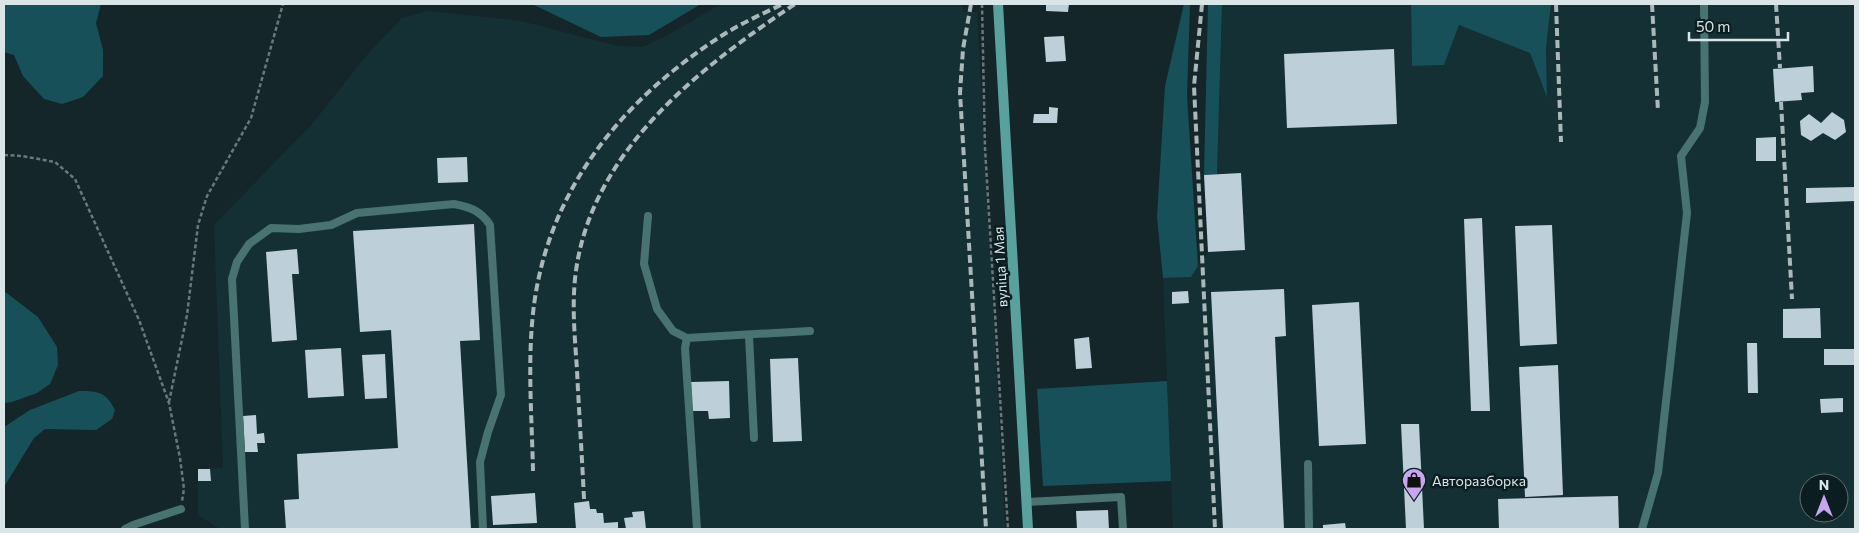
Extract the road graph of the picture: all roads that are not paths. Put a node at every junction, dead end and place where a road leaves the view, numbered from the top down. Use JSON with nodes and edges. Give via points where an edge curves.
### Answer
{"nodes":[{"id":1,"x":998,"y":4,"type":"edge"},
{"id":2,"x":1704,"y":4,"type":"edge"},
{"id":3,"x":648,"y":216,"type":"dead end"},
{"id":4,"x":810,"y":332,"type":"dead end"},
{"id":5,"x":749,"y":335,"type":"junction"},
{"id":6,"x":687,"y":338,"type":"junction"},
{"id":7,"x":754,"y":438,"type":"dead end"},
{"id":8,"x":1308,"y":464,"type":"dead end"},
{"id":9,"x":1027,"y":502,"type":"junction"},
{"id":10,"x":180,"y":509,"type":"road end"},
{"id":11,"x":130,"y":528,"type":"edge"},
{"id":12,"x":245,"y":529,"type":"edge"},
{"id":13,"x":483,"y":529,"type":"edge"},
{"id":14,"x":697,"y":529,"type":"edge"},
{"id":15,"x":1028,"y":529,"type":"edge"},
{"id":16,"x":1123,"y":529,"type":"edge"},
{"id":17,"x":1310,"y":529,"type":"edge"},
{"id":18,"x":1642,"y":529,"type":"edge"}],
"edges":[{"from":1,"to":9,"type":"street","name":"вуліца 1 Мая"},
{"from":2,"to":18,"type":"lane","via":[[1706,102],[1700,128],[1681,156],[1687,213],[1658,473]]},
{"from":3,"to":6,"type":"lane","via":[[644,264],[657,309],[673,332]]},
{"from":4,"to":5,"type":"lane"},
{"from":5,"to":6,"type":"lane"},
{"from":5,"to":7,"type":"lane"},
{"from":6,"to":14,"type":"lane","via":[[684,348]]},
{"from":8,"to":17,"type":"lane"},
{"from":9,"to":15,"type":"street","name":"вуліца 1 Мая"},
{"from":9,"to":16,"type":"lane","via":[[1121,497]]},
{"from":10,"to":11,"type":"lane"},
{"from":12,"to":13,"type":"lane","via":[[232,278],[237,262],[249,244],[271,228],[331,225],[357,213],[454,204],[470,207],[484,216],[490,225],[501,395],[480,462]]}]}
